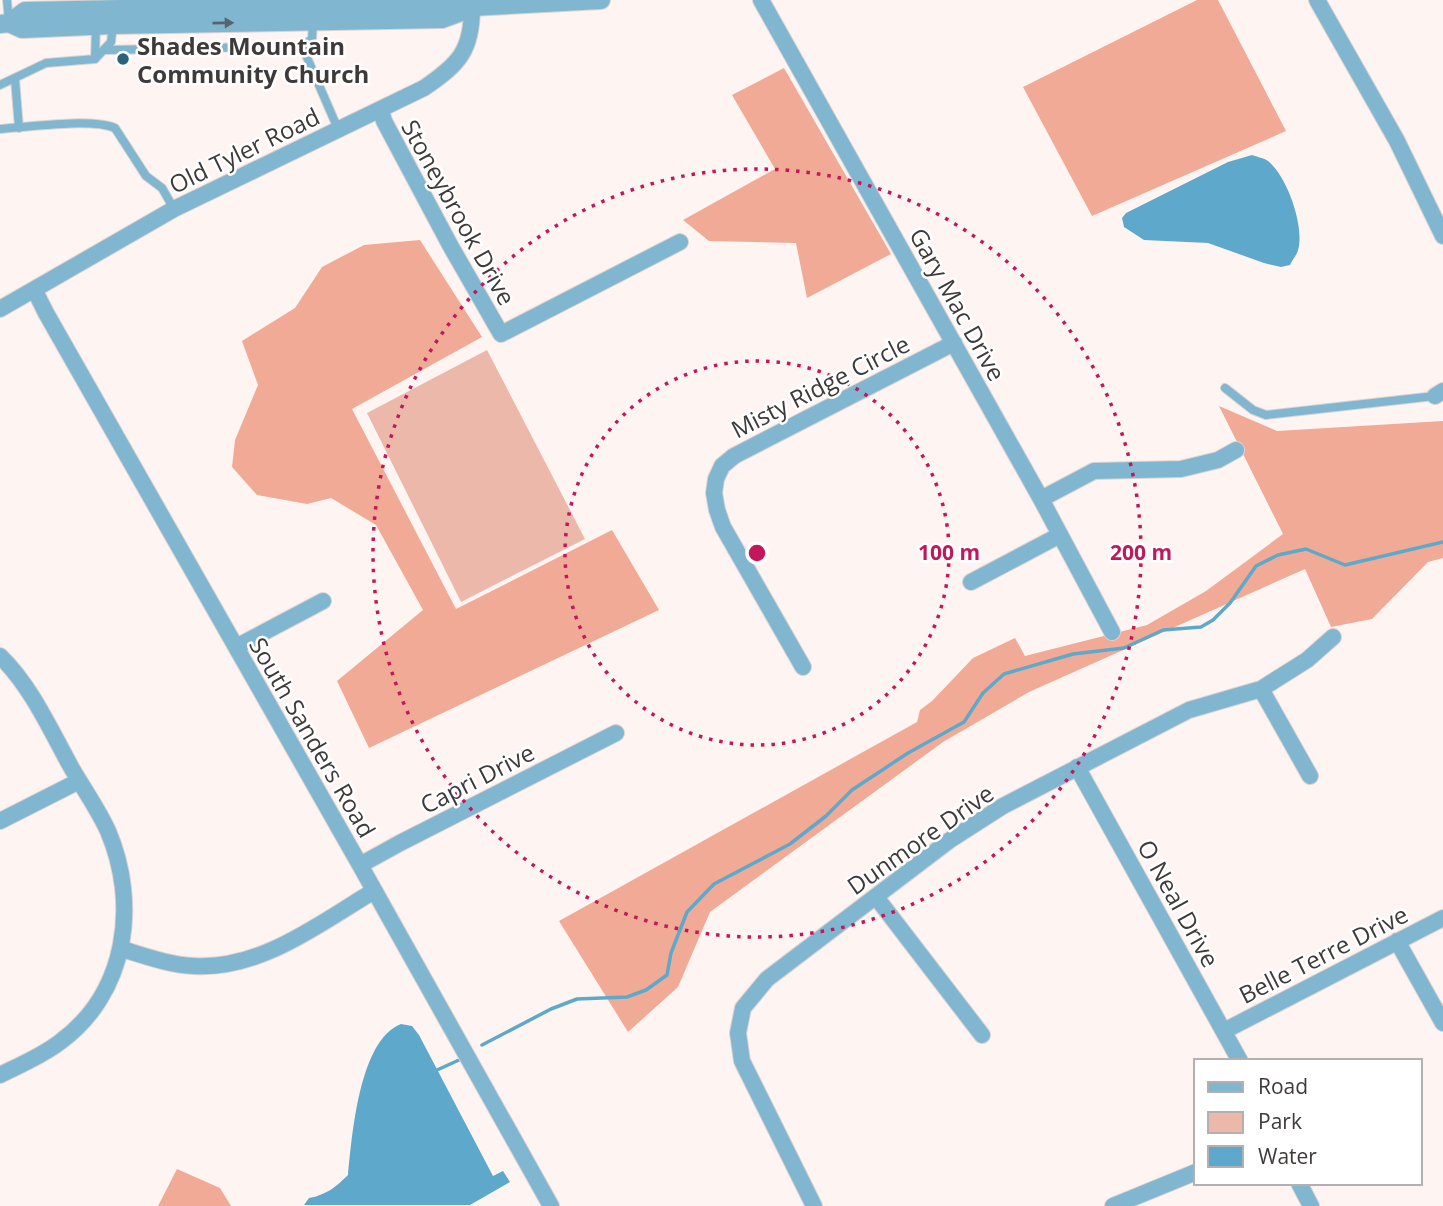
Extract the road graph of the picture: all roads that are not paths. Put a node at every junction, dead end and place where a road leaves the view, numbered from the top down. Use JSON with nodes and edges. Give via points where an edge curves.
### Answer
{"nodes":[{"id":1,"x":7,"y":0,"type":"edge"},
{"id":2,"x":601,"y":0,"type":"edge"},
{"id":3,"x":761,"y":0,"type":"edge"},
{"id":4,"x":1317,"y":0,"type":"edge"},
{"id":5,"x":472,"y":4,"type":"edge"},
{"id":6,"x":105,"y":17,"type":"junction"},
{"id":7,"x":313,"y":22,"type":"junction"},
{"id":8,"x":4,"y":23,"type":"edge"},
{"id":9,"x":302,"y":47,"type":"junction"},
{"id":10,"x":107,"y":50,"type":"junction"},
{"id":11,"x":95,"y":59,"type":"junction"},
{"id":12,"x":15,"y":79,"type":"junction"},
{"id":13,"x":0,"y":85,"type":"edge"},
{"id":14,"x":380,"y":110,"type":"junction"},
{"id":15,"x":19,"y":128,"type":"junction"},
{"id":16,"x":0,"y":129,"type":"edge"},
{"id":17,"x":338,"y":129,"type":"junction"},
{"id":18,"x":174,"y":209,"type":"junction"},
{"id":19,"x":1437,"y":212,"type":"edge"},
{"id":20,"x":1443,"y":236,"type":"edge"},
{"id":21,"x":680,"y":242,"type":"dead end"},
{"id":22,"x":35,"y":291,"type":"junction"},
{"id":23,"x":0,"y":309,"type":"edge"},
{"id":24,"x":954,"y":343,"type":"junction"},
{"id":25,"x":1226,"y":388,"type":"dead end"},
{"id":26,"x":1439,"y":394,"type":"edge"},
{"id":27,"x":1236,"y":450,"type":"dead end"},
{"id":28,"x":1041,"y":499,"type":"junction"},
{"id":29,"x":1060,"y":535,"type":"junction"},
{"id":30,"x":971,"y":582,"type":"dead end"},
{"id":31,"x":323,"y":601,"type":"dead end"},
{"id":32,"x":1112,"y":632,"type":"dead end"},
{"id":33,"x":1333,"y":637,"type":"dead end"},
{"id":34,"x":236,"y":647,"type":"junction"},
{"id":35,"x":0,"y":656,"type":"edge"},
{"id":36,"x":803,"y":667,"type":"dead end"},
{"id":37,"x":1261,"y":689,"type":"junction"},
{"id":38,"x":616,"y":733,"type":"dead end"},
{"id":39,"x":1077,"y":767,"type":"junction"},
{"id":40,"x":1310,"y":776,"type":"dead end"},
{"id":41,"x":79,"y":781,"type":"junction"},
{"id":42,"x":0,"y":821,"type":"edge"},
{"id":43,"x":360,"y":865,"type":"junction"},
{"id":44,"x":374,"y":891,"type":"junction"},
{"id":45,"x":876,"y":897,"type":"junction"},
{"id":46,"x":1443,"y":918,"type":"edge"},
{"id":47,"x":1397,"y":941,"type":"junction"},
{"id":48,"x":121,"y":950,"type":"junction"},
{"id":49,"x":1443,"y":1023,"type":"edge"},
{"id":50,"x":1224,"y":1031,"type":"junction"},
{"id":51,"x":982,"y":1035,"type":"dead end"},
{"id":52,"x":1239,"y":1059,"type":"edge"},
{"id":53,"x":0,"y":1075,"type":"edge"},
{"id":54,"x":1194,"y":1173,"type":"edge"},
{"id":55,"x":1300,"y":1185,"type":"edge"},
{"id":56,"x":551,"y":1206,"type":"edge"},
{"id":57,"x":814,"y":1206,"type":"edge"},
{"id":58,"x":1113,"y":1206,"type":"edge"},
{"id":59,"x":1311,"y":1206,"type":"edge"}],
"edges":[{"from":1,"to":8,"type":"lane"},
{"from":2,"to":5,"type":"street"},
{"from":3,"to":24,"type":"street","name":"Gary Mac Drive"},
{"from":4,"to":19,"type":"street"},
{"from":5,"to":6,"type":"street"},
{"from":5,"to":7,"type":"street","via":[[442,19]]},
{"from":5,"to":14,"type":"street","name":"Old Tyler Road","via":[[472,30],[456,62],[424,88]]},
{"from":6,"to":7,"type":"street","one_way":true},
{"from":6,"to":8,"type":"street","via":[[25,11]]},
{"from":6,"to":10,"type":"lane","via":[[111,43]]},
{"from":6,"to":11,"type":"lane"},
{"from":7,"to":9,"type":"lane","via":[[312,39]]},
{"from":9,"to":10,"type":"lane"},
{"from":9,"to":17,"type":"lane"},
{"from":10,"to":11,"type":"lane"},
{"from":11,"to":12,"type":"lane","via":[[47,63]]},
{"from":12,"to":13,"type":"lane"},
{"from":12,"to":15,"type":"lane"},
{"from":14,"to":17,"type":"street","name":"Old Tyler Road"},
{"from":14,"to":21,"type":"street","name":"Stoneybrook Drive","via":[[501,334]]},
{"from":15,"to":16,"type":"lane"},
{"from":15,"to":18,"type":"lane","via":[[72,124],[114,128]]},
{"from":17,"to":18,"type":"street","name":"Old Tyler Road"},
{"from":18,"to":22,"type":"street","name":"Old Tyler Road"},
{"from":19,"to":20,"type":"street"},
{"from":22,"to":23,"type":"street","name":"Old Tyler Road"},
{"from":22,"to":34,"type":"street","name":"South Sanders Road"},
{"from":24,"to":28,"type":"street","name":"Gary Mac Drive"},
{"from":24,"to":36,"type":"street","name":"Misty Ridge Circle","via":[[722,466],[713,493],[723,527]]},
{"from":25,"to":26,"type":"lane","via":[[1252,410],[1266,415]]},
{"from":27,"to":28,"type":"street","via":[[1218,460],[1181,469],[1094,471]]},
{"from":28,"to":29,"type":"street","name":"Gary Mac Drive"},
{"from":29,"to":30,"type":"street"},
{"from":29,"to":32,"type":"street","name":"Gary Mac Drive"},
{"from":31,"to":34,"type":"street"},
{"from":33,"to":37,"type":"street","name":"Dunmore Drive"},
{"from":34,"to":43,"type":"street","name":"South Sanders Road"},
{"from":35,"to":41,"type":"street","via":[[24,685]]},
{"from":37,"to":39,"type":"street","name":"Dunmore Drive","via":[[1189,710]]},
{"from":37,"to":40,"type":"street"},
{"from":38,"to":43,"type":"street","name":"Capri Drive"},
{"from":39,"to":45,"type":"street","name":"Dunmore Drive","via":[[1003,806]]},
{"from":39,"to":50,"type":"street","name":"O Neal Drive"},
{"from":41,"to":42,"type":"street"},
{"from":41,"to":48,"type":"street","via":[[107,828],[121,869],[125,901]]},
{"from":43,"to":44,"type":"street","name":"South Sanders Road"},
{"from":44,"to":48,"type":"street","via":[[272,951],[247,960],[196,966]]},
{"from":44,"to":56,"type":"street","name":"South Sanders Road"},
{"from":45,"to":51,"type":"street"},
{"from":45,"to":57,"type":"street","name":"Dunmore Drive","via":[[767,979],[743,1008],[738,1033],[742,1061]]},
{"from":46,"to":47,"type":"street","name":"Belle Terre Drive"},
{"from":47,"to":49,"type":"street"},
{"from":47,"to":50,"type":"street","name":"Belle Terre Drive"},
{"from":48,"to":53,"type":"street","via":[[93,1010],[78,1027],[43,1053]]},
{"from":50,"to":52,"type":"street","name":"O Neal Drive"},
{"from":54,"to":58,"type":"street"},
{"from":55,"to":59,"type":"street"}]}
